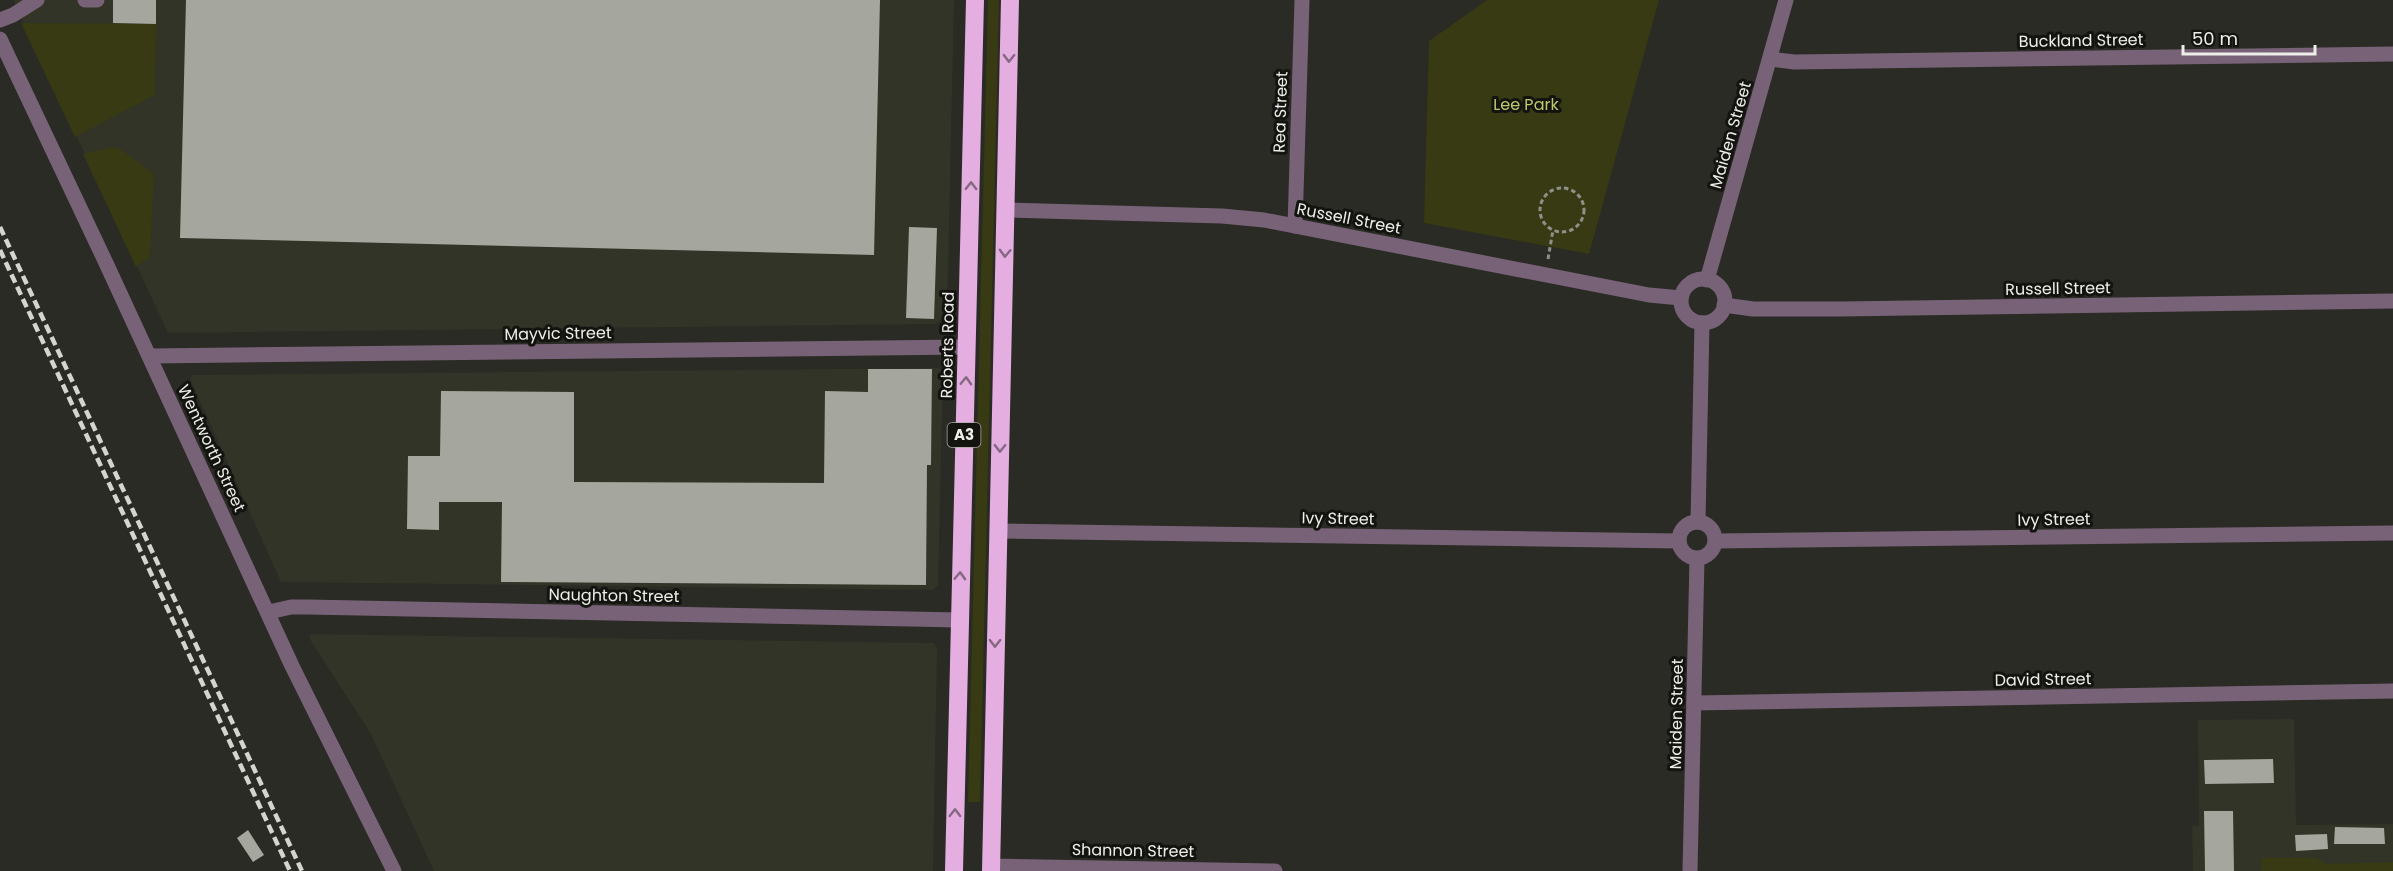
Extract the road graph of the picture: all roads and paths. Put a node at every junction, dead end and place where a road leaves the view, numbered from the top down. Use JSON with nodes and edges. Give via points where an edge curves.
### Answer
{"nodes":[{"id":1,"x":37,"y":0,"type":"edge"},
{"id":2,"x":85,"y":0,"type":"edge"},
{"id":3,"x":97,"y":0,"type":"edge"},
{"id":4,"x":975,"y":0,"type":"edge"},
{"id":5,"x":1010,"y":0,"type":"edge"},
{"id":6,"x":1302,"y":0,"type":"edge"},
{"id":7,"x":1786,"y":0,"type":"edge"},
{"id":8,"x":0,"y":20,"type":"edge"},
{"id":9,"x":0,"y":39,"type":"edge"},
{"id":10,"x":2393,"y":54,"type":"edge"},
{"id":11,"x":1770,"y":59,"type":"junction"},
{"id":12,"x":1006,"y":210,"type":"junction"},
{"id":13,"x":1295,"y":226,"type":"junction"},
{"id":14,"x":1553,"y":230,"type":"junction"},
{"id":15,"x":1545,"y":275,"type":"junction"},
{"id":16,"x":1707,"y":280,"type":"junction"},
{"id":17,"x":1681,"y":298,"type":"junction"},
{"id":18,"x":2393,"y":301,"type":"edge"},
{"id":19,"x":1724,"y":305,"type":"junction"},
{"id":20,"x":1702,"y":323,"type":"junction"},
{"id":21,"x":967,"y":347,"type":"junction"},
{"id":22,"x":150,"y":356,"type":"junction"},
{"id":23,"x":1698,"y":522,"type":"junction"},
{"id":24,"x":998,"y":531,"type":"junction"},
{"id":25,"x":2393,"y":533,"type":"edge"},
{"id":26,"x":1679,"y":541,"type":"junction"},
{"id":27,"x":1716,"y":541,"type":"junction"},
{"id":28,"x":1697,"y":559,"type":"junction"},
{"id":29,"x":268,"y":612,"type":"junction"},
{"id":30,"x":959,"y":620,"type":"junction"},
{"id":31,"x":2393,"y":691,"type":"edge"},
{"id":32,"x":1694,"y":703,"type":"junction"},
{"id":33,"x":991,"y":868,"type":"edge"},
{"id":34,"x":394,"y":871,"type":"edge"},
{"id":35,"x":954,"y":871,"type":"edge"},
{"id":36,"x":1275,"y":871,"type":"edge"},
{"id":37,"x":1690,"y":871,"type":"edge"}],
"edges":[{"from":1,"to":8,"type":"street"},
{"from":2,"to":3,"type":"street"},
{"from":21,"to":4,"type":"highway","name":"Roberts Road","number":"A3","one_way":true},
{"from":5,"to":12,"type":"highway","number":"A3","one_way":true},
{"from":6,"to":13,"type":"street","name":"Rea Street"},
{"from":7,"to":11,"type":"street","name":"Maiden Street"},
{"from":9,"to":22,"type":"street","name":"Wentworth Street"},
{"from":10,"to":11,"type":"street","name":"Buckland Street","via":[[1794,62]]},
{"from":11,"to":16,"type":"street","name":"Maiden Street"},
{"from":12,"to":13,"type":"street","name":"Russell Street","via":[[1222,216]]},
{"from":12,"to":24,"type":"highway","number":"A3","one_way":true},
{"from":13,"to":15,"type":"street","name":"Russell Street"},
{"from":14,"to":14,"type":"path","via":[[1540,212],[1544,197],[1556,189],[1571,189],[1584,205],[1583,219],[1574,229]]},
{"from":14,"to":15,"type":"path"},
{"from":15,"to":17,"type":"street","name":"Russell Street"},
{"from":16,"to":17,"type":"street","via":[[1690,283]]},
{"from":16,"to":19,"type":"street","via":[[1721,289]]},
{"from":17,"to":20,"type":"street","via":[[1686,315]]},
{"from":18,"to":19,"type":"street","name":"Russell Street","via":[[1840,309]]},
{"from":19,"to":20,"type":"street","via":[[1718,317]]},
{"from":20,"to":23,"type":"street"},
{"from":21,"to":22,"type":"street","name":"Mayvic Street"},
{"from":30,"to":21,"type":"highway","name":"Roberts Road","number":"A3","one_way":true},
{"from":22,"to":29,"type":"street","name":"Wentworth Street"},
{"from":23,"to":26,"type":"street","via":[[1682,529]]},
{"from":23,"to":27,"type":"street","via":[[1709,525]]},
{"from":24,"to":26,"type":"street","name":"Ivy Street"},
{"from":24,"to":33,"type":"highway","number":"A3","one_way":true},
{"from":25,"to":27,"type":"street","name":"Ivy Street"},
{"from":26,"to":28,"type":"street","via":[[1682,551]]},
{"from":27,"to":28,"type":"street","via":[[1712,551]]},
{"from":28,"to":32,"type":"street","name":"Maiden Street"},
{"from":29,"to":30,"type":"street","name":"Naughton Street","via":[[308,607]]},
{"from":29,"to":34,"type":"street","name":"Wentworth Street"},
{"from":35,"to":30,"type":"highway","name":"Roberts Road","number":"A3","one_way":true},
{"from":31,"to":32,"type":"street","name":"David Street"},
{"from":32,"to":37,"type":"street","name":"Maiden Street"},
{"from":33,"to":36,"type":"street","name":"Shannon Street"}]}
